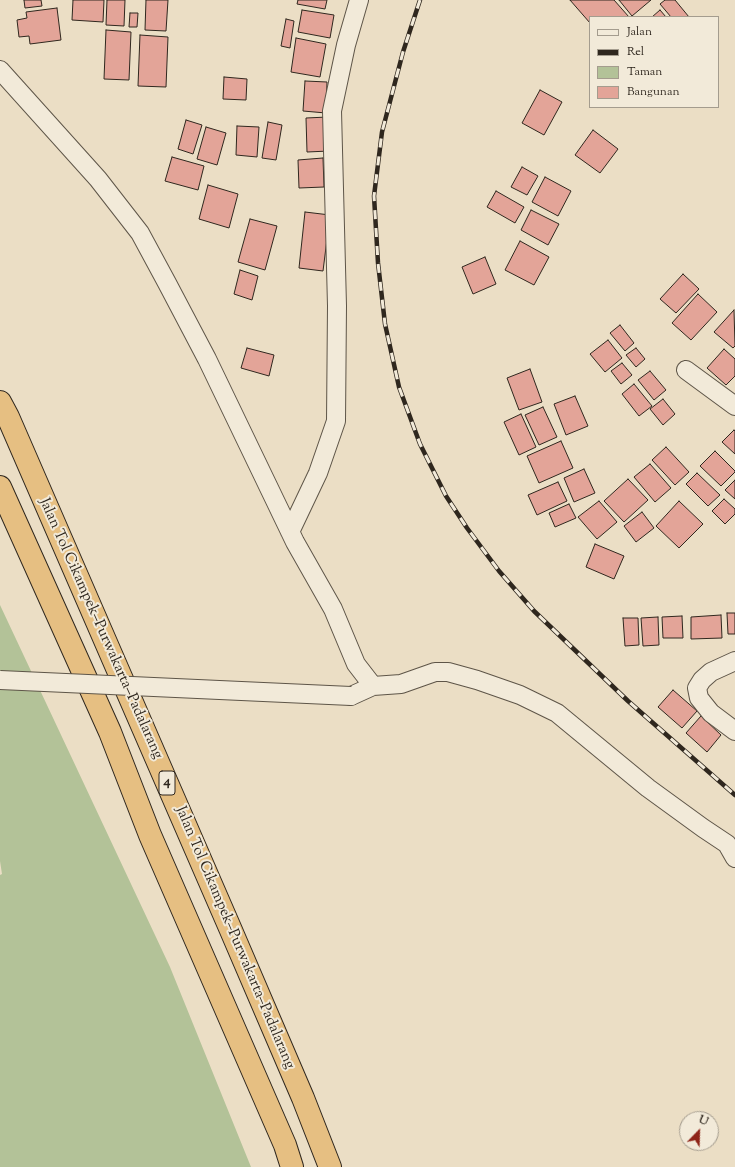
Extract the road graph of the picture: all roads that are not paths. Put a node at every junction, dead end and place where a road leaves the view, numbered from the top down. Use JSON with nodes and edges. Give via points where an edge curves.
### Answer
{"nodes":[{"id":1,"x":359,"y":0,"type":"edge"},
{"id":2,"x":0,"y":70,"type":"edge"},
{"id":3,"x":686,"y":370,"type":"dead end"},
{"id":4,"x":0,"y":402,"type":"edge"},
{"id":5,"x":735,"y":406,"type":"edge"},
{"id":6,"x":0,"y":486,"type":"edge"},
{"id":7,"x":290,"y":532,"type":"junction"},
{"id":8,"x":735,"y":661,"type":"edge"},
{"id":9,"x":0,"y":680,"type":"edge"},
{"id":10,"x":372,"y":686,"type":"junction"},
{"id":11,"x":735,"y":731,"type":"edge"},
{"id":12,"x":735,"y":858,"type":"edge"},
{"id":13,"x":292,"y":1167,"type":"edge"},
{"id":14,"x":330,"y":1167,"type":"edge"}],
"edges":[{"from":1,"to":7,"type":"street","via":[[332,111],[337,306],[336,421],[318,473]]},
{"from":2,"to":7,"type":"street","via":[[98,179],[140,233],[207,359]]},
{"from":3,"to":5,"type":"street"},
{"from":4,"to":14,"type":"highway","name":"Jalan Tol Cikampek–Purwakarta–Padalarang","number":"4","via":[[236,942]]},
{"from":6,"to":13,"type":"highway","via":[[110,732],[150,835]]},
{"from":7,"to":10,"type":"street","via":[[333,609],[356,664]]},
{"from":8,"to":11,"type":"street","via":[[711,672],[697,688],[699,698],[711,713]]},
{"from":9,"to":10,"type":"street","bridge":true,"via":[[351,696]]},
{"from":10,"to":12,"type":"street","via":[[401,684],[435,672],[448,672],[520,695],[557,712],[648,788],[727,844]]}]}
